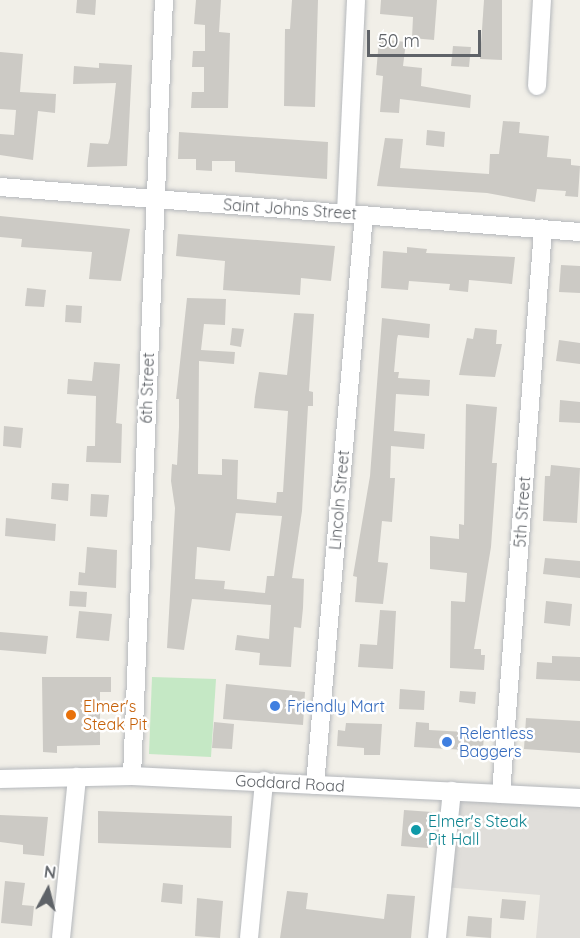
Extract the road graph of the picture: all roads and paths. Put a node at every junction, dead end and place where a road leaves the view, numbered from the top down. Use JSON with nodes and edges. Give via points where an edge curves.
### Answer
{"nodes":[{"id":1,"x":164,"y":0,"type":"edge"},
{"id":2,"x":356,"y":0,"type":"edge"},
{"id":3,"x":542,"y":0,"type":"edge"},
{"id":4,"x":537,"y":86,"type":"dead end"},
{"id":5,"x":0,"y":187,"type":"edge"},
{"id":6,"x":154,"y":199,"type":"junction"},
{"id":7,"x":355,"y":214,"type":"junction"},
{"id":8,"x":543,"y":230,"type":"junction"},
{"id":9,"x":580,"y":232,"type":"edge"},
{"id":10,"x":132,"y":776,"type":"junction"},
{"id":11,"x":77,"y":777,"type":"junction"},
{"id":12,"x":0,"y":778,"type":"edge"},
{"id":13,"x":264,"y":781,"type":"junction"},
{"id":14,"x":315,"y":784,"type":"junction"},
{"id":15,"x":452,"y":791,"type":"junction"},
{"id":16,"x":501,"y":794,"type":"junction"},
{"id":17,"x":580,"y":798,"type":"edge"},
{"id":18,"x":61,"y":938,"type":"edge"},
{"id":19,"x":249,"y":938,"type":"edge"},
{"id":20,"x":437,"y":938,"type":"edge"}],
"edges":[{"from":1,"to":6,"type":"street","name":"6th Street"},
{"from":2,"to":7,"type":"street","name":"Lincoln Street"},
{"from":3,"to":4,"type":"street"},
{"from":5,"to":6,"type":"street","name":"Saint Johns Street"},
{"from":6,"to":7,"type":"street","name":"Saint Johns Street"},
{"from":6,"to":10,"type":"street","name":"6th Street"},
{"from":7,"to":8,"type":"street","name":"Saint Johns Street"},
{"from":7,"to":14,"type":"street","name":"Lincoln Street"},
{"from":8,"to":9,"type":"street","name":"Saint Johns Street"},
{"from":8,"to":16,"type":"street","name":"5th Street"},
{"from":10,"to":11,"type":"street","name":"Goddard Road"},
{"from":10,"to":13,"type":"street","name":"Goddard Road"},
{"from":11,"to":12,"type":"street","name":"Goddard Road"},
{"from":11,"to":18,"type":"street"},
{"from":13,"to":14,"type":"street","name":"Goddard Road"},
{"from":13,"to":19,"type":"street"},
{"from":14,"to":15,"type":"street","name":"Goddard Road"},
{"from":15,"to":16,"type":"street","name":"Goddard Road"},
{"from":15,"to":20,"type":"street"},
{"from":16,"to":17,"type":"street","name":"Goddard Road"}]}
